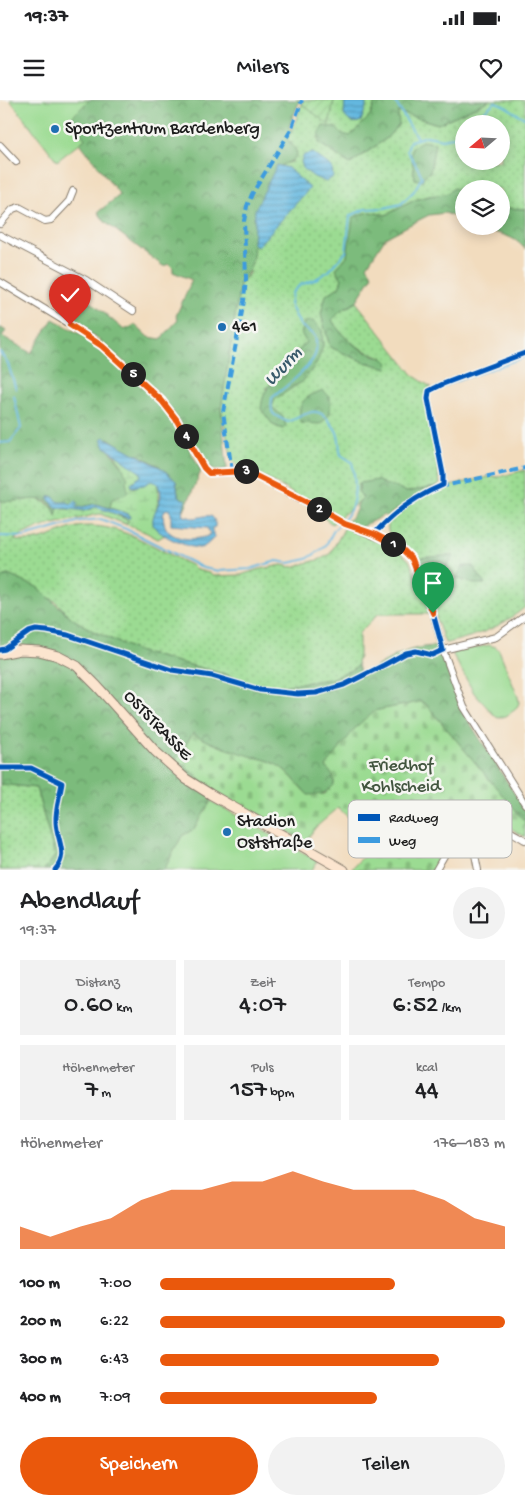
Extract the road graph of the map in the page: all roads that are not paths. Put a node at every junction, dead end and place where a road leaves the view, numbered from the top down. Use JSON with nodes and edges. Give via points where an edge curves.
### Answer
{"nodes":[{"id":1,"x":0,"y":145,"type":"edge"},
{"id":2,"x":16,"y":162,"type":"dead end"},
{"id":3,"x":73,"y":191,"type":"dead end"},
{"id":4,"x":0,"y":224,"type":"edge"},
{"id":5,"x":0,"y":235,"type":"edge"},
{"id":6,"x":0,"y":282,"type":"edge"},
{"id":7,"x":134,"y":311,"type":"dead end"},
{"id":8,"x":525,"y":616,"type":"edge"},
{"id":9,"x":443,"y":650,"type":"junction"},
{"id":10,"x":0,"y":654,"type":"edge"},
{"id":11,"x":525,"y":804,"type":"edge"},
{"id":12,"x":512,"y":833,"type":"edge"},
{"id":13,"x":525,"y":840,"type":"edge"},
{"id":14,"x":444,"y":858,"type":"edge"},
{"id":15,"x":344,"y":870,"type":"edge"},
{"id":16,"x":436,"y":870,"type":"edge"}],
"edges":[{"from":1,"to":2,"type":"street"},
{"from":3,"to":4,"type":"street","via":[[69,201],[52,220],[45,221],[19,207],[13,209]]},
{"from":5,"to":7,"type":"street","via":[[86,280]]},
{"from":6,"to":9,"type":"street","via":[[92,338],[127,369],[162,401],[209,473],[246,471],[345,524],[401,548],[412,559]]},
{"from":8,"to":9,"type":"street","via":[[496,637]]},
{"from":9,"to":11,"type":"street","via":[[464,707]]},
{"from":10,"to":15,"type":"street","name":"OSTSTRASSE","via":[[39,651],[77,666],[156,752],[186,779]]},
{"from":12,"to":13,"type":"street"},
{"from":14,"to":16,"type":"street"}]}
